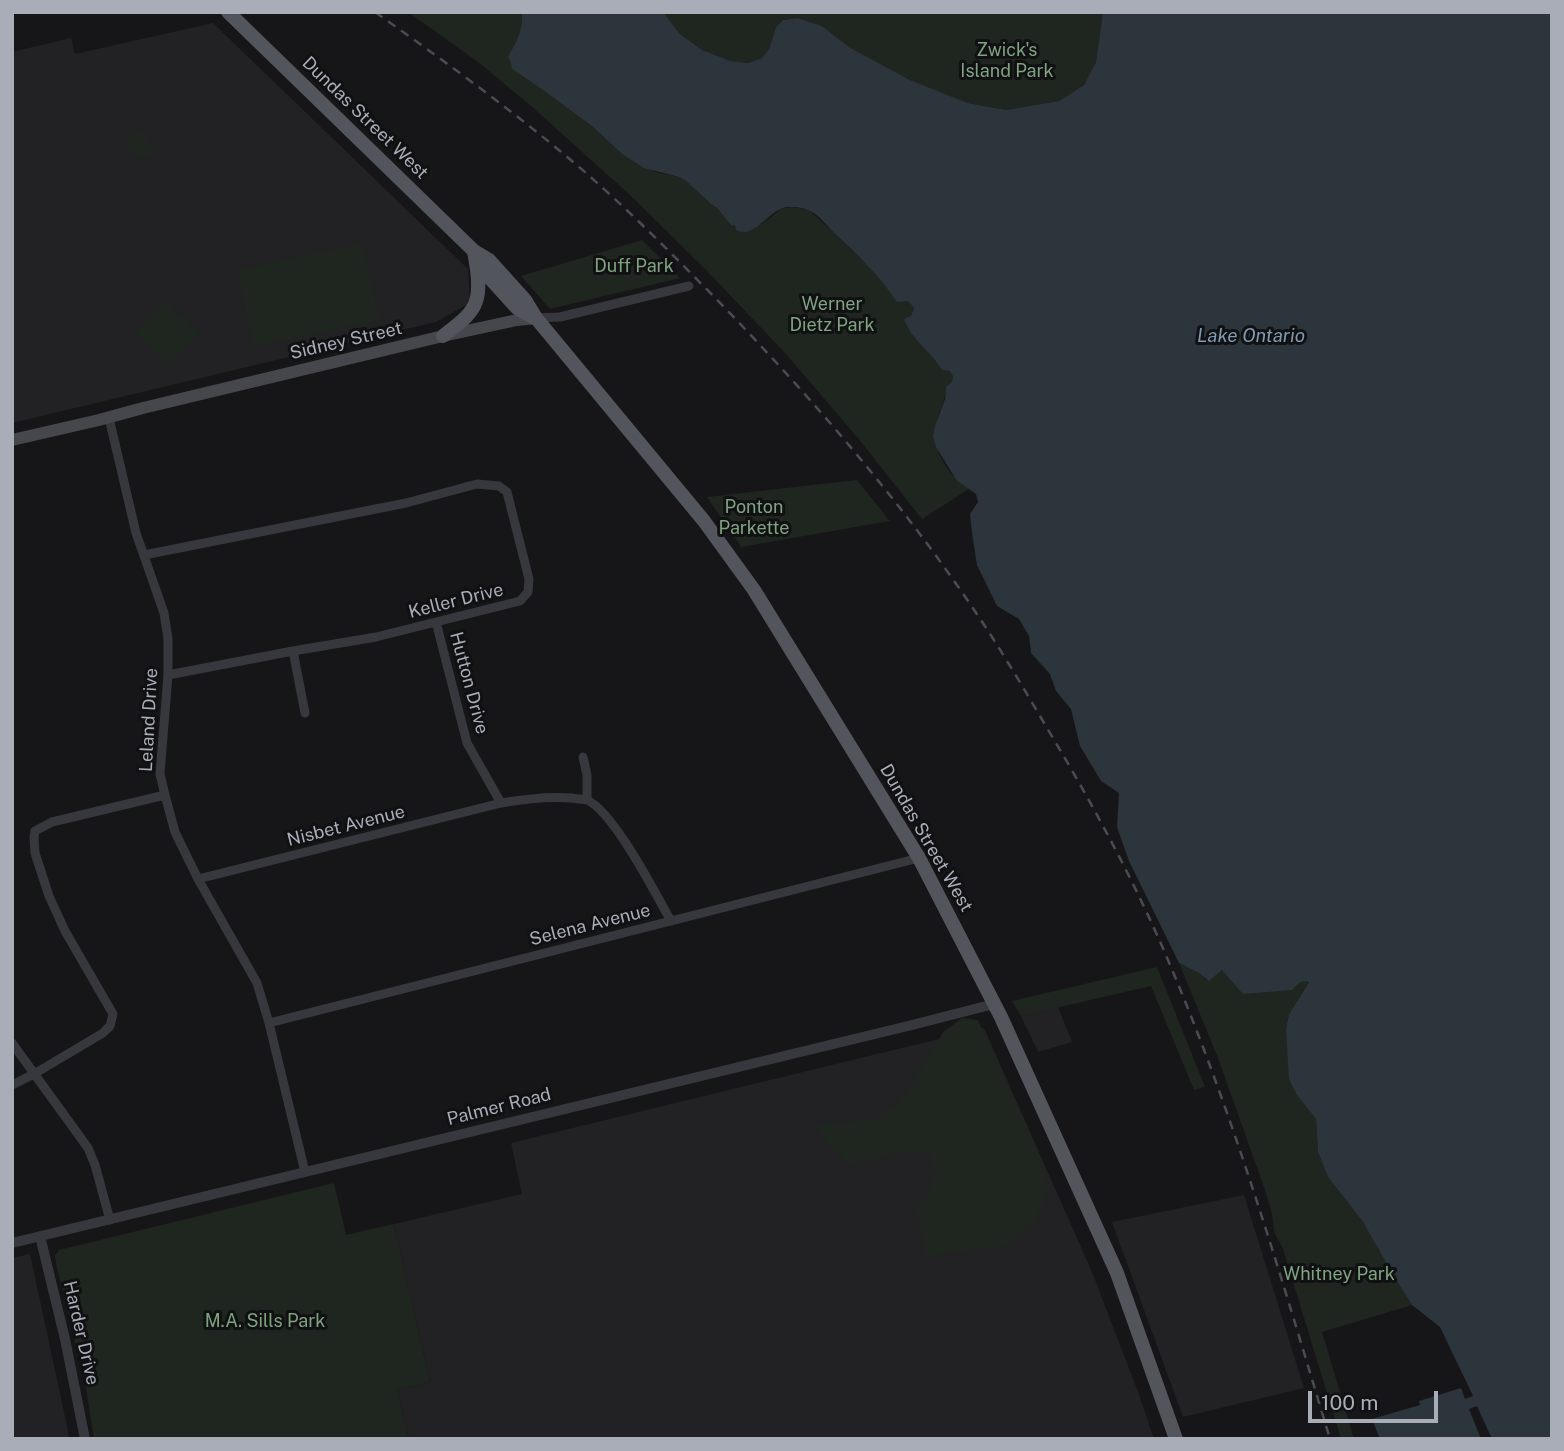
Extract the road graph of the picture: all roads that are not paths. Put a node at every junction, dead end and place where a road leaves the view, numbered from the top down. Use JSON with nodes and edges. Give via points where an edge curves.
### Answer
{"nodes":[{"id":1,"x":228,"y":12,"type":"edge"},
{"id":2,"x":475,"y":257,"type":"junction"},
{"id":3,"x":689,"y":286,"type":"dead end"},
{"id":4,"x":536,"y":318,"type":"junction"},
{"id":5,"x":443,"y":336,"type":"junction"},
{"id":6,"x":109,"y":418,"type":"junction"},
{"id":7,"x":12,"y":440,"type":"edge"},
{"id":8,"x":144,"y":555,"type":"junction"},
{"id":9,"x":436,"y":622,"type":"junction"},
{"id":10,"x":293,"y":651,"type":"junction"},
{"id":11,"x":168,"y":675,"type":"junction"},
{"id":12,"x":305,"y":713,"type":"dead end"},
{"id":13,"x":583,"y":757,"type":"dead end"},
{"id":14,"x":165,"y":795,"type":"junction"},
{"id":15,"x":587,"y":800,"type":"junction"},
{"id":16,"x":501,"y":803,"type":"junction"},
{"id":17,"x":919,"y":858,"type":"junction"},
{"id":18,"x":198,"y":879,"type":"junction"},
{"id":19,"x":671,"y":921,"type":"junction"},
{"id":20,"x":994,"y":1004,"type":"junction"},
{"id":21,"x":270,"y":1023,"type":"junction"},
{"id":22,"x":12,"y":1043,"type":"edge"},
{"id":23,"x":34,"y":1074,"type":"junction"},
{"id":24,"x":12,"y":1085,"type":"edge"},
{"id":25,"x":306,"y":1172,"type":"junction"},
{"id":26,"x":110,"y":1220,"type":"junction"},
{"id":27,"x":40,"y":1237,"type":"junction"},
{"id":28,"x":12,"y":1243,"type":"edge"},
{"id":29,"x":85,"y":1439,"type":"edge"},
{"id":30,"x":1176,"y":1439,"type":"edge"}],
"edges":[{"from":1,"to":2,"type":"main road","name":"Dundas Street West"},
{"from":2,"to":4,"type":"main road","name":"Dundas Street West","via":[[517,308]]},
{"from":2,"to":5,"type":"main road","via":[[479,296],[474,309]]},
{"from":3,"to":4,"type":"street","name":"Sidney Street","via":[[560,317]]},
{"from":4,"to":5,"type":"main road","name":"Sidney Street"},
{"from":4,"to":17,"type":"main road","name":"Dundas Street West","via":[[704,522],[754,590]]},
{"from":5,"to":6,"type":"main road","name":"Sidney Street"},
{"from":6,"to":7,"type":"main road","name":"Sidney Street"},
{"from":6,"to":8,"type":"street","name":"Leland Drive"},
{"from":8,"to":9,"type":"street","name":"Keller Drive","via":[[405,503],[477,484],[499,486],[507,492],[529,579],[528,592],[520,601]]},
{"from":8,"to":11,"type":"street","name":"Leland Drive","via":[[164,613]]},
{"from":9,"to":10,"type":"street","name":"Keller Drive"},
{"from":9,"to":16,"type":"street","name":"Hutton Drive","via":[[467,743]]},
{"from":10,"to":11,"type":"street","name":"Keller Drive"},
{"from":10,"to":12,"type":"street"},
{"from":11,"to":14,"type":"street","name":"Leland Drive","via":[[160,774]]},
{"from":13,"to":15,"type":"street"},
{"from":14,"to":18,"type":"street","name":"Leland Drive","via":[[175,832]]},
{"from":14,"to":23,"type":"street","via":[[52,822],[35,831],[35,853],[50,896],[113,1014],[103,1033]]},
{"from":15,"to":16,"type":"street","via":[[557,797]]},
{"from":15,"to":19,"type":"street","via":[[606,815]]},
{"from":16,"to":18,"type":"street","name":"Nisbet Avenue"},
{"from":17,"to":19,"type":"street","name":"Selena Avenue"},
{"from":17,"to":20,"type":"main road","name":"Dundas Street West"},
{"from":18,"to":21,"type":"street","name":"Leland Drive","via":[[257,983]]},
{"from":19,"to":21,"type":"street","name":"Selena Avenue"},
{"from":20,"to":25,"type":"street","name":"Palmer Road"},
{"from":20,"to":30,"type":"main road","name":"Dundas Street West","via":[[1117,1273]]},
{"from":21,"to":25,"type":"street","name":"Leland Drive"},
{"from":22,"to":23,"type":"street"},
{"from":23,"to":24,"type":"street"},
{"from":23,"to":26,"type":"street","via":[[88,1149]]},
{"from":25,"to":26,"type":"street","name":"Palmer Road"},
{"from":26,"to":27,"type":"street","name":"Palmer Road"},
{"from":27,"to":28,"type":"street","name":"Palmer Road"},
{"from":27,"to":29,"type":"street","name":"Harder Drive"}]}
